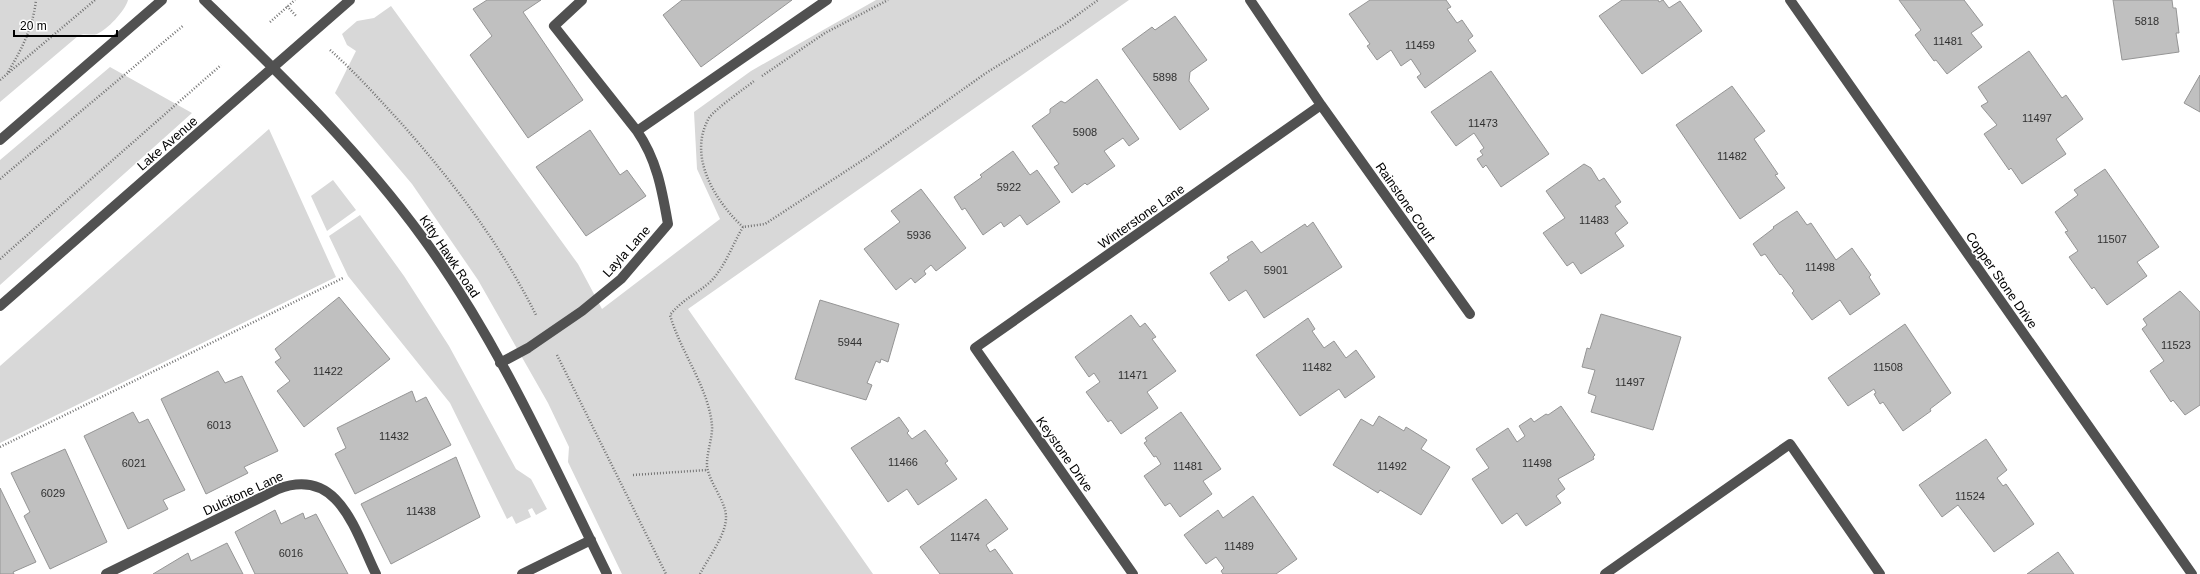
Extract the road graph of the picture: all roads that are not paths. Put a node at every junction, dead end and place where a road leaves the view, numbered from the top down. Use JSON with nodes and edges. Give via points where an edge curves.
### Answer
{"nodes":[{"id":1,"x":162,"y":0,"type":"edge"},
{"id":2,"x":204,"y":0,"type":"edge"},
{"id":3,"x":350,"y":0,"type":"edge"},
{"id":4,"x":582,"y":0,"type":"edge"},
{"id":5,"x":827,"y":0,"type":"edge"},
{"id":6,"x":1250,"y":0,"type":"edge"},
{"id":7,"x":1790,"y":0,"type":"edge"},
{"id":8,"x":273,"y":67,"type":"junction"},
{"id":9,"x":1321,"y":105,"type":"junction"},
{"id":10,"x":637,"y":131,"type":"junction"},
{"id":11,"x":0,"y":140,"type":"edge"},
{"id":12,"x":0,"y":306,"type":"edge"},
{"id":13,"x":1470,"y":314,"type":"dead end"},
{"id":14,"x":975,"y":348,"type":"joint"},
{"id":15,"x":500,"y":363,"type":"junction"},
{"id":16,"x":591,"y":540,"type":"junction"},
{"id":17,"x":106,"y":574,"type":"edge"},
{"id":18,"x":376,"y":574,"type":"edge"},
{"id":19,"x":522,"y":574,"type":"edge"},
{"id":20,"x":607,"y":574,"type":"edge"},
{"id":21,"x":1134,"y":574,"type":"edge"},
{"id":22,"x":1605,"y":574,"type":"edge"},
{"id":23,"x":1880,"y":574,"type":"edge"},
{"id":24,"x":2192,"y":574,"type":"edge"}],
"edges":[{"from":1,"to":11,"type":"street"},
{"from":2,"to":8,"type":"street","name":"Kitty Hawk Road"},
{"from":3,"to":8,"type":"street","name":"Lake Avenue"},
{"from":4,"to":10,"type":"street","name":"Layla Lane","via":[[554,26]]},
{"from":5,"to":10,"type":"street"},
{"from":6,"to":9,"type":"street","name":"Rainstone Court"},
{"from":7,"to":24,"type":"street","name":"Copper Stone Drive"},
{"from":8,"to":12,"type":"street","name":"Lake Avenue"},
{"from":8,"to":15,"type":"street","name":"Kitty Hawk Road","via":[[342,137],[389,192],[457,288]]},
{"from":9,"to":13,"type":"street","name":"Rainstone Court"},
{"from":9,"to":14,"type":"street","name":"Winterstone Lane"},
{"from":10,"to":15,"type":"street","name":"Layla Lane","via":[[649,148],[661,182],[668,224],[621,280],[582,311],[528,348]]},
{"from":14,"to":21,"type":"street","name":"Keystone Drive"},
{"from":15,"to":16,"type":"street","name":"Kitty Hawk Road","via":[[526,409]]},
{"from":16,"to":19,"type":"street"},
{"from":16,"to":20,"type":"street","name":"Kitty Hawk Road"},
{"from":17,"to":18,"type":"street","name":"Dulcitone Lane","via":[[278,489],[291,484],[304,484],[327,490],[342,505]]},
{"from":22,"to":23,"type":"street","via":[[1790,444]]}]}
